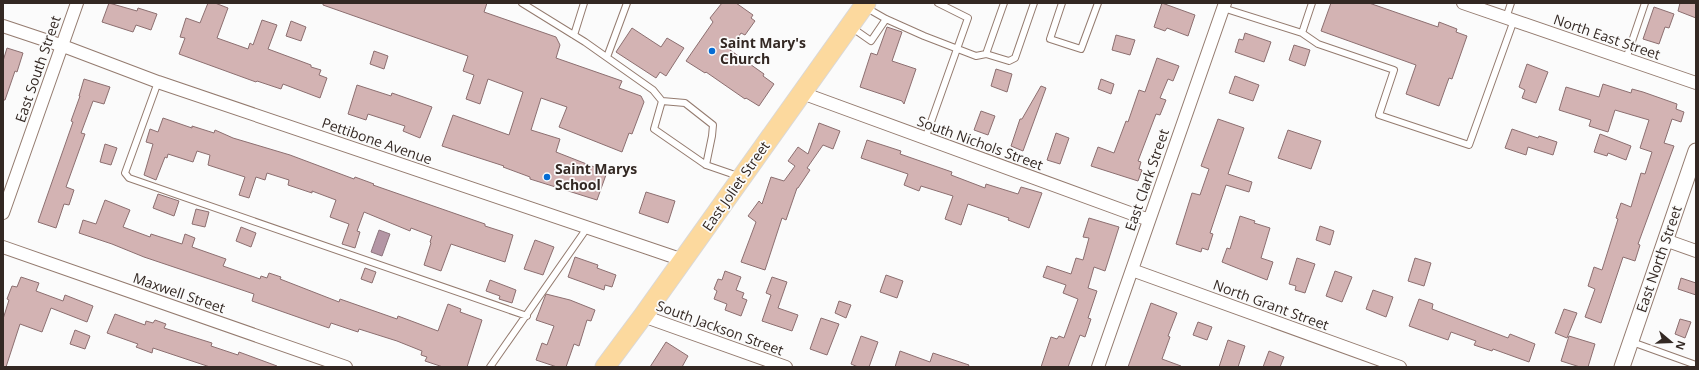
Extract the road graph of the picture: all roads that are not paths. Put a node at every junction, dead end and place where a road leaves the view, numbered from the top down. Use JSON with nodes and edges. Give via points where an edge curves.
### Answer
{"nodes":[{"id":1,"x":77,"y":3,"type":"edge"},
{"id":2,"x":522,"y":3,"type":"edge"},
{"id":3,"x":584,"y":3,"type":"edge"},
{"id":4,"x":627,"y":3,"type":"edge"},
{"id":5,"x":938,"y":3,"type":"edge"},
{"id":6,"x":1004,"y":3,"type":"edge"},
{"id":7,"x":1034,"y":3,"type":"edge"},
{"id":8,"x":1062,"y":3,"type":"edge"},
{"id":9,"x":1098,"y":3,"type":"edge"},
{"id":10,"x":1312,"y":3,"type":"edge"},
{"id":11,"x":1512,"y":3,"type":"edge"},
{"id":12,"x":1645,"y":3,"type":"edge"},
{"id":13,"x":865,"y":4,"type":"edge"},
{"id":14,"x":1466,"y":4,"type":"edge"},
{"id":15,"x":1224,"y":5,"type":"edge"},
{"id":16,"x":886,"y":19,"type":"junction"},
{"id":17,"x":1510,"y":19,"type":"junction"},
{"id":18,"x":3,"y":26,"type":"edge"},
{"id":19,"x":849,"y":26,"type":"junction"},
{"id":20,"x":1302,"y":33,"type":"junction"},
{"id":21,"x":574,"y":35,"type":"junction"},
{"id":22,"x":63,"y":46,"type":"junction"},
{"id":23,"x":956,"y":48,"type":"junction"},
{"id":24,"x":986,"y":54,"type":"junction"},
{"id":25,"x":607,"y":57,"type":"junction"},
{"id":26,"x":1626,"y":59,"type":"junction"},
{"id":27,"x":158,"y":82,"type":"junction"},
{"id":28,"x":1696,"y":83,"type":"edge"},
{"id":29,"x":802,"y":93,"type":"junction"},
{"id":30,"x":662,"y":101,"type":"junction"},
{"id":31,"x":925,"y":139,"type":"junction"},
{"id":32,"x":1696,"y":151,"type":"edge"},
{"id":33,"x":706,"y":165,"type":"junction"},
{"id":34,"x":742,"y":178,"type":"junction"},
{"id":35,"x":3,"y":214,"type":"edge"},
{"id":36,"x":1149,"y":220,"type":"junction"},
{"id":37,"x":587,"y":228,"type":"junction"},
{"id":38,"x":1666,"y":240,"type":"junction"},
{"id":39,"x":3,"y":247,"type":"edge"},
{"id":40,"x":1696,"y":251,"type":"edge"},
{"id":41,"x":683,"y":260,"type":"junction"},
{"id":42,"x":1132,"y":270,"type":"junction"},
{"id":43,"x":526,"y":316,"type":"junction"},
{"id":44,"x":643,"y":316,"type":"junction"},
{"id":45,"x":1631,"y":342,"type":"junction"},
{"id":46,"x":1696,"y":365,"type":"edge"},
{"id":47,"x":346,"y":367,"type":"edge"},
{"id":48,"x":490,"y":367,"type":"edge"},
{"id":49,"x":605,"y":367,"type":"edge"},
{"id":50,"x":786,"y":367,"type":"edge"},
{"id":51,"x":1098,"y":367,"type":"edge"},
{"id":52,"x":1400,"y":367,"type":"edge"},
{"id":53,"x":1622,"y":367,"type":"edge"}],
"edges":[{"from":1,"to":22,"type":"street","name":"East South Street"},
{"from":2,"to":21,"type":"lane"},
{"from":3,"to":21,"type":"lane"},
{"from":4,"to":25,"type":"lane"},
{"from":5,"to":23,"type":"lane","via":[[968,18]]},
{"from":6,"to":24,"type":"lane"},
{"from":7,"to":24,"type":"lane","via":[[1015,58],[1008,61]]},
{"from":8,"to":9,"type":"lane","via":[[1050,39],[1081,50]]},
{"from":10,"to":20,"type":"lane"},
{"from":11,"to":17,"type":"lane"},
{"from":12,"to":26,"type":"lane"},
{"from":13,"to":16,"type":"lane"},
{"from":13,"to":19,"type":"main road","name":"East Joliet Street"},
{"from":14,"to":17,"type":"street","name":"North East Street"},
{"from":15,"to":20,"type":"lane"},
{"from":15,"to":36,"type":"street","name":"East Clark Street"},
{"from":16,"to":19,"type":"lane","via":[[871,41]]},
{"from":16,"to":23,"type":"lane"},
{"from":17,"to":20,"type":"lane","via":[[1469,145],[1379,115],[1394,70],[1318,44]]},
{"from":17,"to":26,"type":"street","name":"North East Street"},
{"from":18,"to":22,"type":"street","name":"Pettibone Avenue"},
{"from":19,"to":29,"type":"main road","name":"East Joliet Street"},
{"from":21,"to":25,"type":"lane"},
{"from":22,"to":27,"type":"street","name":"Pettibone Avenue"},
{"from":22,"to":35,"type":"street","name":"East South Street"},
{"from":23,"to":24,"type":"lane","via":[[976,56]]},
{"from":23,"to":31,"type":"lane"},
{"from":25,"to":30,"type":"lane","via":[[653,90]]},
{"from":26,"to":28,"type":"street","name":"North East Street"},
{"from":27,"to":37,"type":"street","name":"Pettibone Avenue"},
{"from":27,"to":43,"type":"lane","via":[[125,173],[129,178]]},
{"from":29,"to":31,"type":"street","name":"South Nichols Street"},
{"from":29,"to":34,"type":"main road","name":"East Joliet Street"},
{"from":30,"to":33,"type":"lane","via":[[654,129]]},
{"from":30,"to":33,"type":"lane","via":[[685,103],[713,126]]},
{"from":31,"to":36,"type":"street","name":"South Nichols Street"},
{"from":32,"to":38,"type":"street","name":"East North Street"},
{"from":33,"to":34,"type":"lane"},
{"from":34,"to":41,"type":"main road","name":"East Joliet Street"},
{"from":36,"to":42,"type":"street","name":"East Clark Street"},
{"from":37,"to":41,"type":"street","name":"Pettibone Avenue"},
{"from":37,"to":43,"type":"lane"},
{"from":38,"to":40,"type":"street"},
{"from":38,"to":45,"type":"street","name":"East North Street"},
{"from":39,"to":47,"type":"street","name":"Maxwell Street"},
{"from":41,"to":44,"type":"main road","name":"East Joliet Street"},
{"from":42,"to":51,"type":"street","name":"East Clark Street"},
{"from":42,"to":52,"type":"street","name":"North Grant Street"},
{"from":43,"to":48,"type":"lane"},
{"from":44,"to":49,"type":"main road","name":"East Joliet Street"},
{"from":44,"to":50,"type":"street","name":"South Jackson Street"},
{"from":45,"to":46,"type":"lane"},
{"from":45,"to":53,"type":"street","name":"East North Street"}]}
